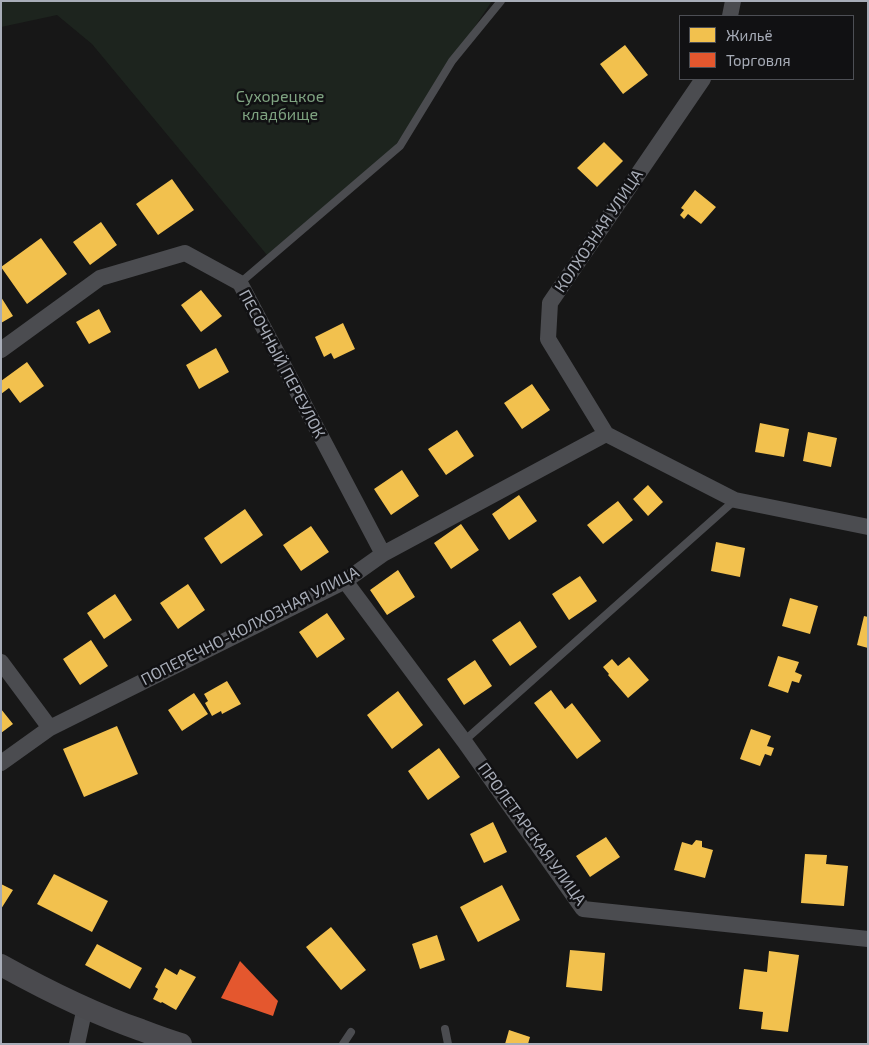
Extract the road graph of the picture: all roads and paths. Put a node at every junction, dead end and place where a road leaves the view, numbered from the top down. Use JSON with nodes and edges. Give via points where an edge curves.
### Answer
{"nodes":[{"id":1,"x":501,"y":1,"type":"edge"},
{"id":2,"x":733,"y":1,"type":"edge"},
{"id":3,"x":730,"y":15,"type":"edge"},
{"id":4,"x":702,"y":80,"type":"edge"},
{"id":5,"x":240,"y":283,"type":"junction"},
{"id":6,"x":1,"y":350,"type":"edge"},
{"id":7,"x":606,"y":434,"type":"junction"},
{"id":8,"x":735,"y":500,"type":"junction"},
{"id":9,"x":868,"y":527,"type":"edge"},
{"id":10,"x":382,"y":554,"type":"junction"},
{"id":11,"x":345,"y":580,"type":"junction"},
{"id":12,"x":1,"y":662,"type":"edge"},
{"id":13,"x":50,"y":728,"type":"junction"},
{"id":14,"x":464,"y":740,"type":"junction"},
{"id":15,"x":1,"y":763,"type":"edge"},
{"id":16,"x":868,"y":939,"type":"edge"},
{"id":17,"x":1,"y":964,"type":"edge"},
{"id":18,"x":84,"y":1007,"type":"junction"},
{"id":19,"x":445,"y":1028,"type":"dead end"},
{"id":20,"x":351,"y":1032,"type":"dead end"},
{"id":21,"x":77,"y":1044,"type":"edge"},
{"id":22,"x":181,"y":1044,"type":"edge"},
{"id":23,"x":343,"y":1044,"type":"edge"},
{"id":24,"x":448,"y":1044,"type":"edge"}],
"edges":[{"from":1,"to":5,"type":"lane","via":[[452,61],[400,146]]},
{"from":2,"to":3,"type":"street"},
{"from":4,"to":7,"type":"street","name":"КОЛХОЗНАЯ УЛИЦА","via":[[550,303],[548,339]]},
{"from":5,"to":6,"type":"street","name":"ПЕСОЧНЫЙ ПЕРЕУЛОК","via":[[185,253],[100,278]]},
{"from":5,"to":10,"type":"street","name":"ПЕСОЧНЫЙ ПЕРЕУЛОК"},
{"from":7,"to":8,"type":"street"},
{"from":7,"to":10,"type":"street","name":"ПОПЕРЕЧНО-КОЛХОЗНАЯ УЛИЦА"},
{"from":8,"to":9,"type":"street"},
{"from":8,"to":14,"type":"lane"},
{"from":10,"to":11,"type":"street","name":"ПОПЕРЕЧНО-КОЛХОЗНАЯ УЛИЦА"},
{"from":11,"to":13,"type":"street","name":"ПОПЕРЕЧНО-КОЛХОЗНАЯ УЛИЦА"},
{"from":11,"to":14,"type":"street","name":"ПРОЛЕТАРСКАЯ УЛИЦА"},
{"from":12,"to":13,"type":"street"},
{"from":13,"to":15,"type":"street","name":"ПОПЕРЕЧНО-КОЛХОЗНАЯ УЛИЦА"},
{"from":14,"to":16,"type":"street","name":"ПРОЛЕТАРСКАЯ УЛИЦА","via":[[584,909]]},
{"from":17,"to":18,"type":"main road"},
{"from":18,"to":21,"type":"street"},
{"from":18,"to":22,"type":"main road"},
{"from":19,"to":24,"type":"lane"},
{"from":20,"to":23,"type":"lane"}]}
